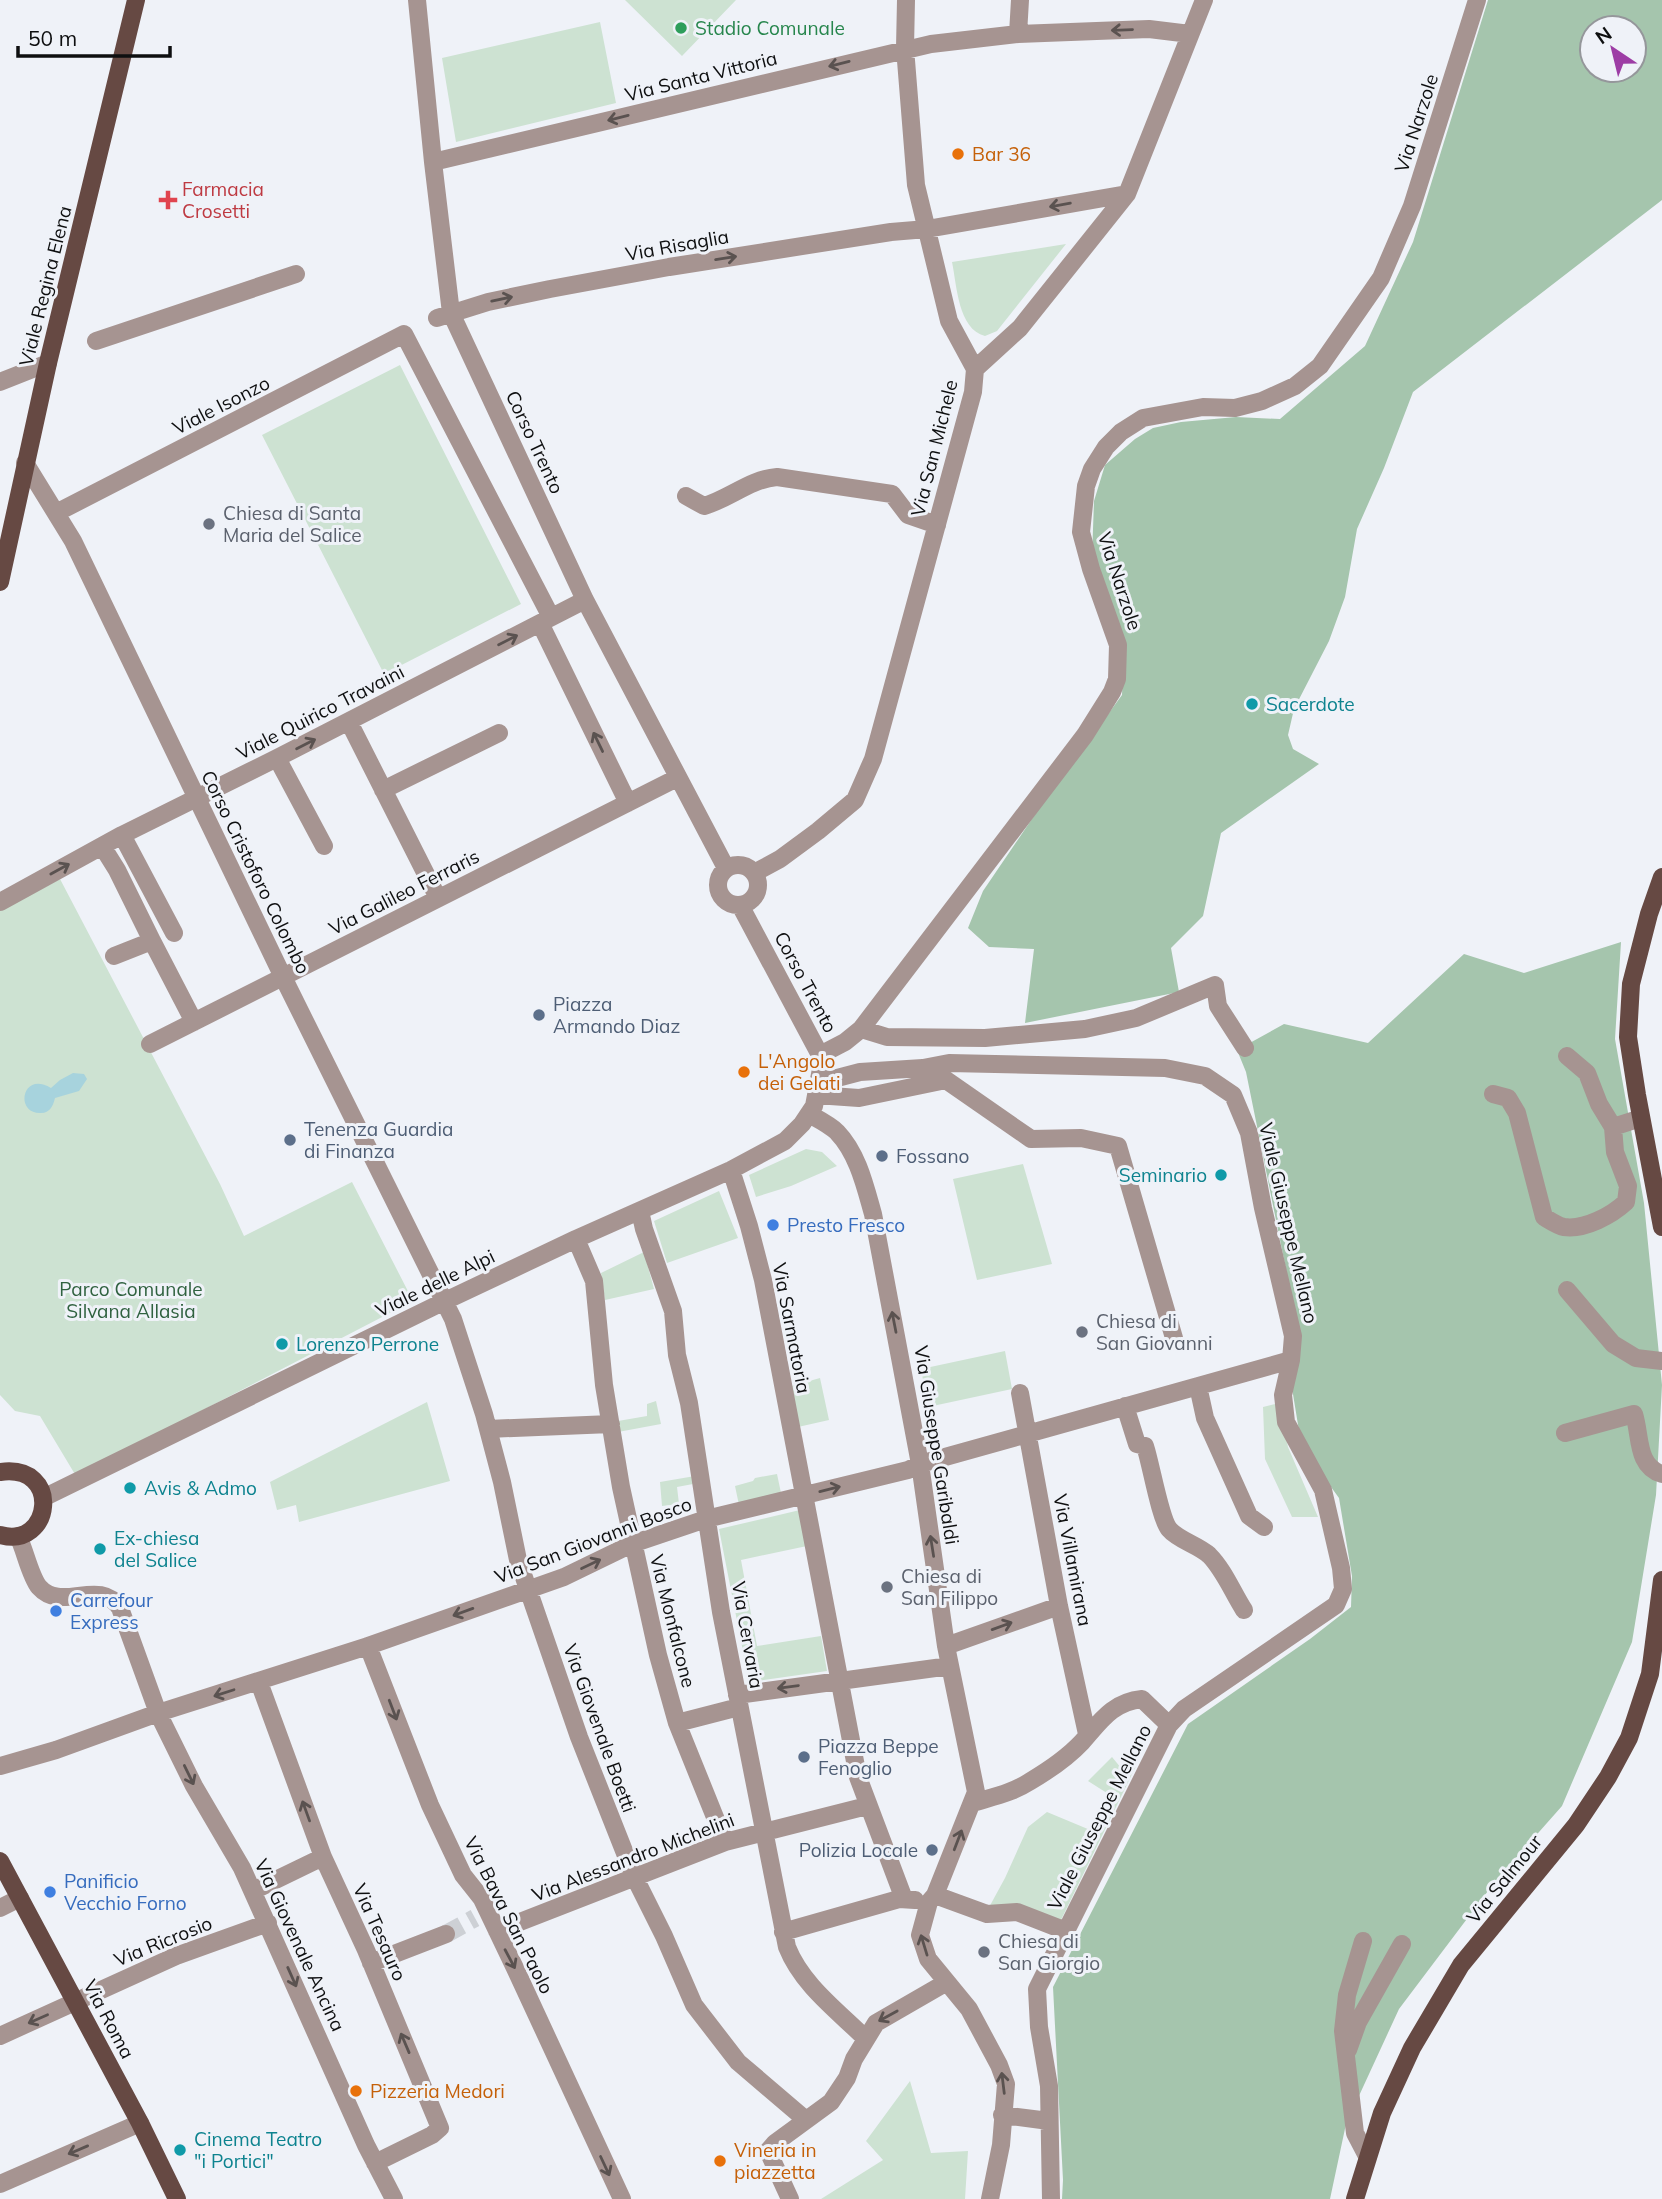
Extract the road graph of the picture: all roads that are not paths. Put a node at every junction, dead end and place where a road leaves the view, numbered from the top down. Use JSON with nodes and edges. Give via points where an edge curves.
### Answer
{"nodes":[{"id":1,"x":136,"y":0,"type":"edge"},
{"id":2,"x":417,"y":0,"type":"edge"},
{"id":3,"x":906,"y":0,"type":"edge"},
{"id":4,"x":1020,"y":0,"type":"edge"},
{"id":5,"x":1204,"y":0,"type":"edge"},
{"id":6,"x":1477,"y":0,"type":"edge"},
{"id":7,"x":1018,"y":34,"type":"junction"},
{"id":8,"x":1190,"y":34,"type":"junction"},
{"id":9,"x":905,"y":48,"type":"junction"},
{"id":10,"x":433,"y":162,"type":"junction"},
{"id":11,"x":1127,"y":194,"type":"junction"},
{"id":12,"x":927,"y":229,"type":"junction"},
{"id":13,"x":296,"y":274,"type":"dead end"},
{"id":14,"x":444,"y":316,"type":"junction"},
{"id":15,"x":96,"y":341,"type":"dead end"},
{"id":16,"x":48,"y":363,"type":"junction"},
{"id":17,"x":975,"y":369,"type":"junction"},
{"id":18,"x":0,"y":382,"type":"edge"},
{"id":19,"x":25,"y":463,"type":"junction"},
{"id":20,"x":686,"y":496,"type":"dead end"},
{"id":21,"x":56,"y":513,"type":"junction"},
{"id":22,"x":936,"y":525,"type":"junction"},
{"id":23,"x":0,"y":582,"type":"edge"},
{"id":24,"x":585,"y":600,"type":"junction"},
{"id":25,"x":545,"y":620,"type":"junction"},
{"id":26,"x":349,"y":722,"type":"junction"},
{"id":27,"x":499,"y":733,"type":"dead end"},
{"id":28,"x":277,"y":758,"type":"junction"},
{"id":29,"x":677,"y":778,"type":"junction"},
{"id":30,"x":383,"y":790,"type":"junction"},
{"id":31,"x":197,"y":796,"type":"junction"},
{"id":32,"x":628,"y":803,"type":"junction"},
{"id":33,"x":122,"y":835,"type":"junction"},
{"id":34,"x":102,"y":846,"type":"junction"},
{"id":35,"x":324,"y":846,"type":"dead end"},
{"id":36,"x":726,"y":868,"type":"junction"},
{"id":37,"x":754,"y":873,"type":"junction"},
{"id":38,"x":1662,"y":877,"type":"edge"},
{"id":39,"x":438,"y":898,"type":"junction"},
{"id":40,"x":0,"y":902,"type":"edge"},
{"id":41,"x":740,"y":905,"type":"junction"},
{"id":42,"x":174,"y":933,"type":"dead end"},
{"id":43,"x":152,"y":941,"type":"junction"},
{"id":44,"x":114,"y":957,"type":"dead end"},
{"id":45,"x":283,"y":976,"type":"junction"},
{"id":46,"x":194,"y":1022,"type":"junction"},
{"id":47,"x":861,"y":1029,"type":"junction"},
{"id":48,"x":150,"y":1044,"type":"dead end"},
{"id":49,"x":1245,"y":1048,"type":"dead end"},
{"id":50,"x":820,"y":1055,"type":"junction"},
{"id":51,"x":1567,"y":1056,"type":"dead end"},
{"id":52,"x":817,"y":1089,"type":"junction"},
{"id":53,"x":1493,"y":1094,"type":"dead end"},
{"id":54,"x":809,"y":1114,"type":"junction"},
{"id":55,"x":1641,"y":1118,"type":"junction"},
{"id":56,"x":1613,"y":1127,"type":"junction"},
{"id":57,"x":731,"y":1170,"type":"junction"},
{"id":58,"x":640,"y":1211,"type":"junction"},
{"id":59,"x":1662,"y":1227,"type":"edge"},
{"id":60,"x":576,"y":1239,"type":"junction"},
{"id":61,"x":1567,"y":1290,"type":"dead end"},
{"id":62,"x":445,"y":1301,"type":"junction"},
{"id":63,"x":1174,"y":1338,"type":"dead end"},
{"id":64,"x":1291,"y":1360,"type":"junction"},
{"id":65,"x":1662,"y":1361,"type":"edge"},
{"id":66,"x":1198,"y":1386,"type":"junction"},
{"id":67,"x":1020,"y":1393,"type":"dead end"},
{"id":68,"x":1125,"y":1406,"type":"junction"},
{"id":69,"x":611,"y":1424,"type":"junction"},
{"id":70,"x":488,"y":1429,"type":"junction"},
{"id":71,"x":1565,"y":1433,"type":"dead end"},
{"id":72,"x":1028,"y":1435,"type":"junction"},
{"id":73,"x":920,"y":1464,"type":"junction"},
{"id":74,"x":0,"y":1472,"type":"edge"},
{"id":75,"x":1662,"y":1474,"type":"edge"},
{"id":76,"x":804,"y":1496,"type":"junction"},
{"id":77,"x":43,"y":1497,"type":"junction"},
{"id":78,"x":706,"y":1519,"type":"junction"},
{"id":79,"x":1264,"y":1527,"type":"dead end"},
{"id":80,"x":6,"y":1536,"type":"edge"},
{"id":81,"x":632,"y":1544,"type":"junction"},
{"id":82,"x":1662,"y":1580,"type":"edge"},
{"id":83,"x":527,"y":1589,"type":"junction"},
{"id":84,"x":1059,"y":1606,"type":"junction"},
{"id":85,"x":1244,"y":1610,"type":"dead end"},
{"id":86,"x":369,"y":1646,"type":"junction"},
{"id":87,"x":946,"y":1646,"type":"junction"},
{"id":88,"x":950,"y":1666,"type":"junction"},
{"id":89,"x":259,"y":1682,"type":"junction"},
{"id":90,"x":839,"y":1682,"type":"junction"},
{"id":91,"x":738,"y":1701,"type":"junction"},
{"id":92,"x":158,"y":1713,"type":"junction"},
{"id":93,"x":677,"y":1723,"type":"junction"},
{"id":94,"x":1169,"y":1725,"type":"junction"},
{"id":95,"x":1087,"y":1734,"type":"junction"},
{"id":96,"x":0,"y":1766,"type":"edge"},
{"id":97,"x":973,"y":1803,"type":"junction"},
{"id":98,"x":867,"y":1806,"type":"junction"},
{"id":99,"x":763,"y":1832,"type":"junction"},
{"id":100,"x":724,"y":1842,"type":"junction"},
{"id":101,"x":323,"y":1857,"type":"junction"},
{"id":102,"x":0,"y":1861,"type":"edge"},
{"id":103,"x":634,"y":1876,"type":"junction"},
{"id":104,"x":253,"y":1891,"type":"junction"},
{"id":105,"x":20,"y":1898,"type":"junction"},
{"id":106,"x":904,"y":1899,"type":"junction"},
{"id":107,"x":932,"y":1899,"type":"junction"},
{"id":108,"x":0,"y":1908,"type":"edge"},
{"id":109,"x":268,"y":1923,"type":"junction"},
{"id":110,"x":497,"y":1931,"type":"junction"},
{"id":111,"x":1066,"y":1931,"type":"junction"},
{"id":112,"x":783,"y":1932,"type":"junction"},
{"id":113,"x":446,"y":1934,"type":"tunnel mouth"},
{"id":114,"x":1363,"y":1941,"type":"dead end"},
{"id":115,"x":1402,"y":1944,"type":"dead end"},
{"id":116,"x":372,"y":1964,"type":"junction"},
{"id":117,"x":947,"y":1982,"type":"junction"},
{"id":118,"x":75,"y":2001,"type":"junction"},
{"id":119,"x":0,"y":2036,"type":"edge"},
{"id":120,"x":866,"y":2039,"type":"junction"},
{"id":121,"x":1346,"y":2054,"type":"junction"},
{"id":122,"x":1002,"y":2115,"type":"junction"},
{"id":123,"x":806,"y":2120,"type":"junction"},
{"id":124,"x":1049,"y":2121,"type":"junction"},
{"id":125,"x":140,"y":2123,"type":"junction"},
{"id":126,"x":1367,"y":2156,"type":"junction"},
{"id":127,"x":375,"y":2162,"type":"junction"},
{"id":128,"x":0,"y":2184,"type":"edge"},
{"id":129,"x":177,"y":2199,"type":"edge"},
{"id":130,"x":394,"y":2199,"type":"edge"},
{"id":131,"x":622,"y":2199,"type":"edge"},
{"id":132,"x":790,"y":2199,"type":"edge"},
{"id":133,"x":990,"y":2199,"type":"edge"},
{"id":134,"x":1051,"y":2199,"type":"edge"},
{"id":135,"x":1355,"y":2199,"type":"edge"}],
"edges":[{"from":1,"to":16,"type":"main road","name":"Viale Regina Elena"},
{"from":2,"to":10,"type":"street","name":"Corso Trento"},
{"from":3,"to":9,"type":"street"},
{"from":4,"to":7,"type":"street"},
{"from":5,"to":8,"type":"street","name":"Via San Michele"},
{"from":6,"to":47,"type":"street","name":"Via Narzole","via":[[1412,206],[1381,278],[1320,366],[1295,386],[1262,401],[1143,418],[1106,447],[1092,469],[1081,532],[1118,645],[1112,692],[1085,735]]},
{"from":8,"to":7,"type":"street","name":"Via Santa Vittoria","one_way":true,"via":[[1149,29]]},
{"from":7,"to":9,"type":"street","name":"Via Santa Vittoria"},
{"from":8,"to":11,"type":"street","name":"Via San Michele"},
{"from":9,"to":10,"type":"street","name":"Via Santa Vittoria","one_way":true},
{"from":9,"to":12,"type":"street","via":[[916,185]]},
{"from":10,"to":14,"type":"street","name":"Corso Trento"},
{"from":11,"to":12,"type":"street","name":"Via Risaglia","one_way":true},
{"from":11,"to":17,"type":"street","name":"Via San Michele","via":[[1020,328]]},
{"from":14,"to":12,"type":"street","name":"Via Risaglia","one_way":true,"via":[[488,302],[668,267]]},
{"from":12,"to":17,"type":"street","via":[[949,321]]},
{"from":13,"to":15,"type":"street"},
{"from":14,"to":24,"type":"street","name":"Corso Trento"},
{"from":16,"to":18,"type":"street"},
{"from":16,"to":19,"type":"main road","name":"Viale Regina Elena"},
{"from":17,"to":22,"type":"street","name":"Via San Michele"},
{"from":19,"to":21,"type":"street","name":"Corso Cristoforo Colombo"},
{"from":19,"to":23,"type":"main road","name":"Viale Regina Elena"},
{"from":20,"to":22,"type":"street","via":[[704,506],[762,478],[777,477],[892,494],[908,515]]},
{"from":21,"to":25,"type":"street","name":"Viale Isonzo","via":[[404,334]]},
{"from":21,"to":31,"type":"street","name":"Corso Cristoforo Colombo","via":[[74,541]]},
{"from":22,"to":37,"type":"street","name":"Via San Michele","via":[[873,759],[855,800],[780,859]]},
{"from":24,"to":25,"type":"street","name":"Viale Quirico Travaini"},
{"from":24,"to":29,"type":"street","name":"Corso Trento"},
{"from":26,"to":25,"type":"street","name":"Viale Quirico Travaini","one_way":true},
{"from":32,"to":25,"type":"street","one_way":true},
{"from":28,"to":26,"type":"street","name":"Viale Quirico Travaini","one_way":true},
{"from":26,"to":30,"type":"street"},
{"from":27,"to":30,"type":"street"},
{"from":28,"to":31,"type":"street","name":"Viale Quirico Travaini"},
{"from":28,"to":35,"type":"street"},
{"from":29,"to":32,"type":"street","name":"Via Galileo Ferraris"},
{"from":29,"to":36,"type":"street","name":"Corso Trento"},
{"from":30,"to":39,"type":"street"},
{"from":31,"to":33,"type":"street","name":"Viale Quirico Travaini"},
{"from":31,"to":45,"type":"street","name":"Corso Cristoforo Colombo"},
{"from":32,"to":39,"type":"street","name":"Via Galileo Ferraris"},
{"from":33,"to":34,"type":"street","name":"Viale Quirico Travaini"},
{"from":33,"to":42,"type":"street"},
{"from":40,"to":34,"type":"street","name":"Viale Quirico Travaini","one_way":true},
{"from":34,"to":43,"type":"street"},
{"from":36,"to":37,"type":"street","via":[[744,865]]},
{"from":36,"to":41,"type":"street","via":[[718,879],[719,892],[727,902]]},
{"from":37,"to":41,"type":"street","via":[[758,890]]},
{"from":38,"to":55,"type":"main road","via":[[1631,984],[1628,1037]]},
{"from":39,"to":45,"type":"street","name":"Via Galileo Ferraris"},
{"from":41,"to":50,"type":"street","name":"Corso Trento"},
{"from":43,"to":44,"type":"street"},
{"from":43,"to":46,"type":"street"},
{"from":45,"to":46,"type":"street","name":"Via Galileo Ferraris"},
{"from":45,"to":62,"type":"street","name":"Corso Cristoforo Colombo"},
{"from":46,"to":48,"type":"street","name":"Via Galileo Ferraris"},
{"from":47,"to":49,"type":"street","via":[[887,1037],[985,1038],[1085,1029],[1136,1018],[1215,985],[1218,1006]]},
{"from":47,"to":50,"type":"street","name":"Via Narzole"},
{"from":50,"to":52,"type":"street","name":"Corso Trento"},
{"from":51,"to":56,"type":"street","via":[[1587,1073]]},
{"from":52,"to":54,"type":"street","name":"Viale delle Alpi"},
{"from":52,"to":63,"type":"street","via":[[859,1098],[946,1080],[1031,1139],[1081,1138],[1118,1146]]},
{"from":52,"to":64,"type":"street","name":"Viale Giuseppe Mellano","via":[[860,1072],[949,1063],[1165,1068],[1205,1076],[1233,1095],[1249,1133],[1293,1336]]},
{"from":53,"to":56,"type":"street","via":[[1508,1098],[1517,1113],[1544,1217],[1563,1227],[1592,1223],[1626,1202],[1628,1185],[1615,1152]]},
{"from":54,"to":57,"type":"street","name":"Viale delle Alpi","via":[[785,1141]]},
{"from":73,"to":54,"type":"street","name":"Via Giuseppe Garibaldi","one_way":true,"via":[[862,1174],[836,1131]]},
{"from":55,"to":56,"type":"street"},
{"from":55,"to":59,"type":"main road"},
{"from":57,"to":58,"type":"street","name":"Viale delle Alpi"},
{"from":57,"to":76,"type":"street","name":"Via Sarmatoria","via":[[763,1280]]},
{"from":58,"to":60,"type":"street","name":"Viale delle Alpi"},
{"from":58,"to":78,"type":"street","name":"Via Cervaria","via":[[673,1311]]},
{"from":60,"to":62,"type":"street","name":"Viale delle Alpi"},
{"from":60,"to":69,"type":"street","name":"Via Monfalcone","via":[[594,1281]]},
{"from":61,"to":65,"type":"street","via":[[1612,1343],[1636,1358]]},
{"from":62,"to":70,"type":"street","name":"Via Giovenale Boetti"},
{"from":62,"to":77,"type":"street","name":"Viale delle Alpi"},
{"from":64,"to":66,"type":"street","name":"Via San Giovanni Bosco"},
{"from":64,"to":94,"type":"street","name":"Viale Giuseppe Mellano","via":[[1283,1395],[1286,1422],[1323,1490],[1343,1589],[1336,1605],[1184,1709]]},
{"from":66,"to":68,"type":"street","name":"Via San Giovanni Bosco"},
{"from":66,"to":79,"type":"street","via":[[1205,1418],[1249,1516]]},
{"from":67,"to":72,"type":"street","name":"Via Villamirana"},
{"from":68,"to":72,"type":"street","name":"Via San Giovanni Bosco"},
{"from":68,"to":85,"type":"street","via":[[1137,1444],[1145,1446],[1169,1530],[1209,1555]]},
{"from":69,"to":70,"type":"street"},
{"from":69,"to":81,"type":"street","name":"Via Monfalcone"},
{"from":70,"to":83,"type":"street","name":"Via Giovenale Boetti"},
{"from":71,"to":75,"type":"street","via":[[1634,1414],[1642,1457],[1652,1471]]},
{"from":72,"to":73,"type":"street","name":"Via San Giovanni Bosco"},
{"from":72,"to":84,"type":"street","name":"Via Villamirana"},
{"from":76,"to":73,"type":"street","name":"Via San Giovanni Bosco","one_way":true},
{"from":87,"to":73,"type":"street","name":"Via Giuseppe Garibaldi","one_way":true},
{"from":74,"to":77,"type":"main road","via":[[23,1472],[40,1487]]},
{"from":76,"to":78,"type":"street","name":"Via San Giovanni Bosco"},
{"from":76,"to":90,"type":"street","name":"Via Sarmatoria"},
{"from":77,"to":80,"type":"main road","via":[[44,1508],[35,1526]]},
{"from":78,"to":81,"type":"street","name":"Via San Giovanni Bosco"},
{"from":78,"to":91,"type":"street","name":"Via Cervaria"},
{"from":80,"to":92,"type":"street","name":"Via Giovenale Ancina","via":[[38,1586],[50,1595],[104,1594],[114,1599]]},
{"from":83,"to":81,"type":"street","name":"Via San Giovanni Bosco","one_way":true,"via":[[564,1577]]},
{"from":81,"to":93,"type":"street","name":"Via Monfalcone"},
{"from":82,"to":126,"type":"main road","name":"Via Salmour","via":[[1650,1674],[1629,1738],[1576,1825],[1461,1965],[1412,2048]]},
{"from":83,"to":86,"type":"street","name":"Via San Giovanni Bosco","one_way":true},
{"from":83,"to":103,"type":"street","name":"Via Giovenale Boetti"},
{"from":87,"to":84,"type":"street","one_way":true},
{"from":84,"to":95,"type":"street","name":"Via Villamirana"},
{"from":86,"to":89,"type":"street","name":"Via San Giovanni Bosco"},
{"from":86,"to":110,"type":"street","name":"Via Bava San Paolo","one_way":true,"via":[[430,1805],[463,1875],[482,1899],[481,1914]]},
{"from":87,"to":88,"type":"street","name":"Via Giuseppe Garibaldi"},
{"from":88,"to":90,"type":"street"},
{"from":88,"to":97,"type":"street","name":"Via Giuseppe Garibaldi","via":[[976,1792]]},
{"from":89,"to":92,"type":"street","name":"Via San Giovanni Bosco","one_way":true},
{"from":101,"to":89,"type":"street","name":"Via Tesauro","one_way":true},
{"from":90,"to":91,"type":"street","one_way":true},
{"from":90,"to":98,"type":"street"},
{"from":91,"to":93,"type":"street"},
{"from":91,"to":99,"type":"street","name":"Via Cervaria"},
{"from":92,"to":96,"type":"street","name":"Via San Giovanni Bosco"},
{"from":92,"to":104,"type":"street","name":"Via Giovenale Ancina","one_way":true},
{"from":93,"to":100,"type":"street","name":"Via Monfalcone"},
{"from":94,"to":95,"type":"street","via":[[1142,1699],[1127,1701]]},
{"from":94,"to":111,"type":"street","name":"Viale Giuseppe Mellano"},
{"from":95,"to":97,"type":"street","via":[[1018,1789]]},
{"from":107,"to":97,"type":"street","name":"Via Giuseppe Garibaldi","one_way":true},
{"from":98,"to":99,"type":"street","name":"Via Alessandro Michelini"},
{"from":98,"to":106,"type":"street"},
{"from":99,"to":100,"type":"street","name":"Via Alessandro Michelini"},
{"from":99,"to":112,"type":"street","name":"Via Cervaria"},
{"from":100,"to":103,"type":"street","name":"Via Alessandro Michelini"},
{"from":101,"to":104,"type":"street"},
{"from":101,"to":116,"type":"street","name":"Via Tesauro"},
{"from":102,"to":105,"type":"main road","name":"Via Roma"},
{"from":103,"to":110,"type":"street","name":"Via Alessandro Michelini"},
{"from":103,"to":123,"type":"street","name":"Via Giovenale Boetti","via":[[694,2005],[738,2062]]},
{"from":104,"to":109,"type":"street","name":"Via Giovenale Ancina"},
{"from":105,"to":108,"type":"street"},
{"from":105,"to":118,"type":"main road","name":"Via Roma"},
{"from":106,"to":107,"type":"street"},
{"from":106,"to":112,"type":"street"},
{"from":107,"to":111,"type":"street","via":[[987,1914],[1017,1912]]},
{"from":117,"to":107,"type":"street","name":"Via Giuseppe Garibaldi","one_way":true,"via":[[928,1959],[920,1935]]},
{"from":109,"to":118,"type":"street","name":"Via Ricrosio","via":[[176,1956]]},
{"from":109,"to":127,"type":"street","name":"Via Giovenale Ancina","one_way":true},
{"from":110,"to":131,"type":"street","name":"Via Bava San Paolo","one_way":true},
{"from":111,"to":124,"type":"street","name":"Viale Giuseppe Mellano","via":[[1037,1989]]},
{"from":112,"to":120,"type":"street","name":"Via Cervaria","via":[[794,1964]]},
{"from":113,"to":116,"type":"street"},
{"from":114,"to":121,"type":"street","via":[[1347,1995]]},
{"from":115,"to":121,"type":"street","via":[[1358,2022]]},
{"from":127,"to":116,"type":"street","name":"Via Tesauro","one_way":true,"via":[[440,2128]]},
{"from":117,"to":120,"type":"street","one_way":true,"via":[[876,2023]]},
{"from":122,"to":117,"type":"street","name":"Via Giuseppe Garibaldi","one_way":true,"via":[[1006,2084],[999,2065],[969,2009]]},
{"from":118,"to":119,"type":"street","name":"Via Ricrosio","one_way":true},
{"from":118,"to":125,"type":"main road","name":"Via Roma"},
{"from":120,"to":123,"type":"street","via":[[831,2102]]},
{"from":121,"to":126,"type":"street","via":[[1355,2133]]},
{"from":122,"to":124,"type":"street"},
{"from":122,"to":133,"type":"street","name":"Via Giuseppe Garibaldi"},
{"from":123,"to":132,"type":"street","via":[[768,2151]]},
{"from":124,"to":134,"type":"street","name":"Viale Giuseppe Mellano"},
{"from":125,"to":128,"type":"street","one_way":true},
{"from":125,"to":129,"type":"main road","name":"Via Roma"},
{"from":126,"to":135,"type":"main road","name":"Via Salmour"},
{"from":127,"to":130,"type":"street","name":"Via Giovenale Ancina"}]}
